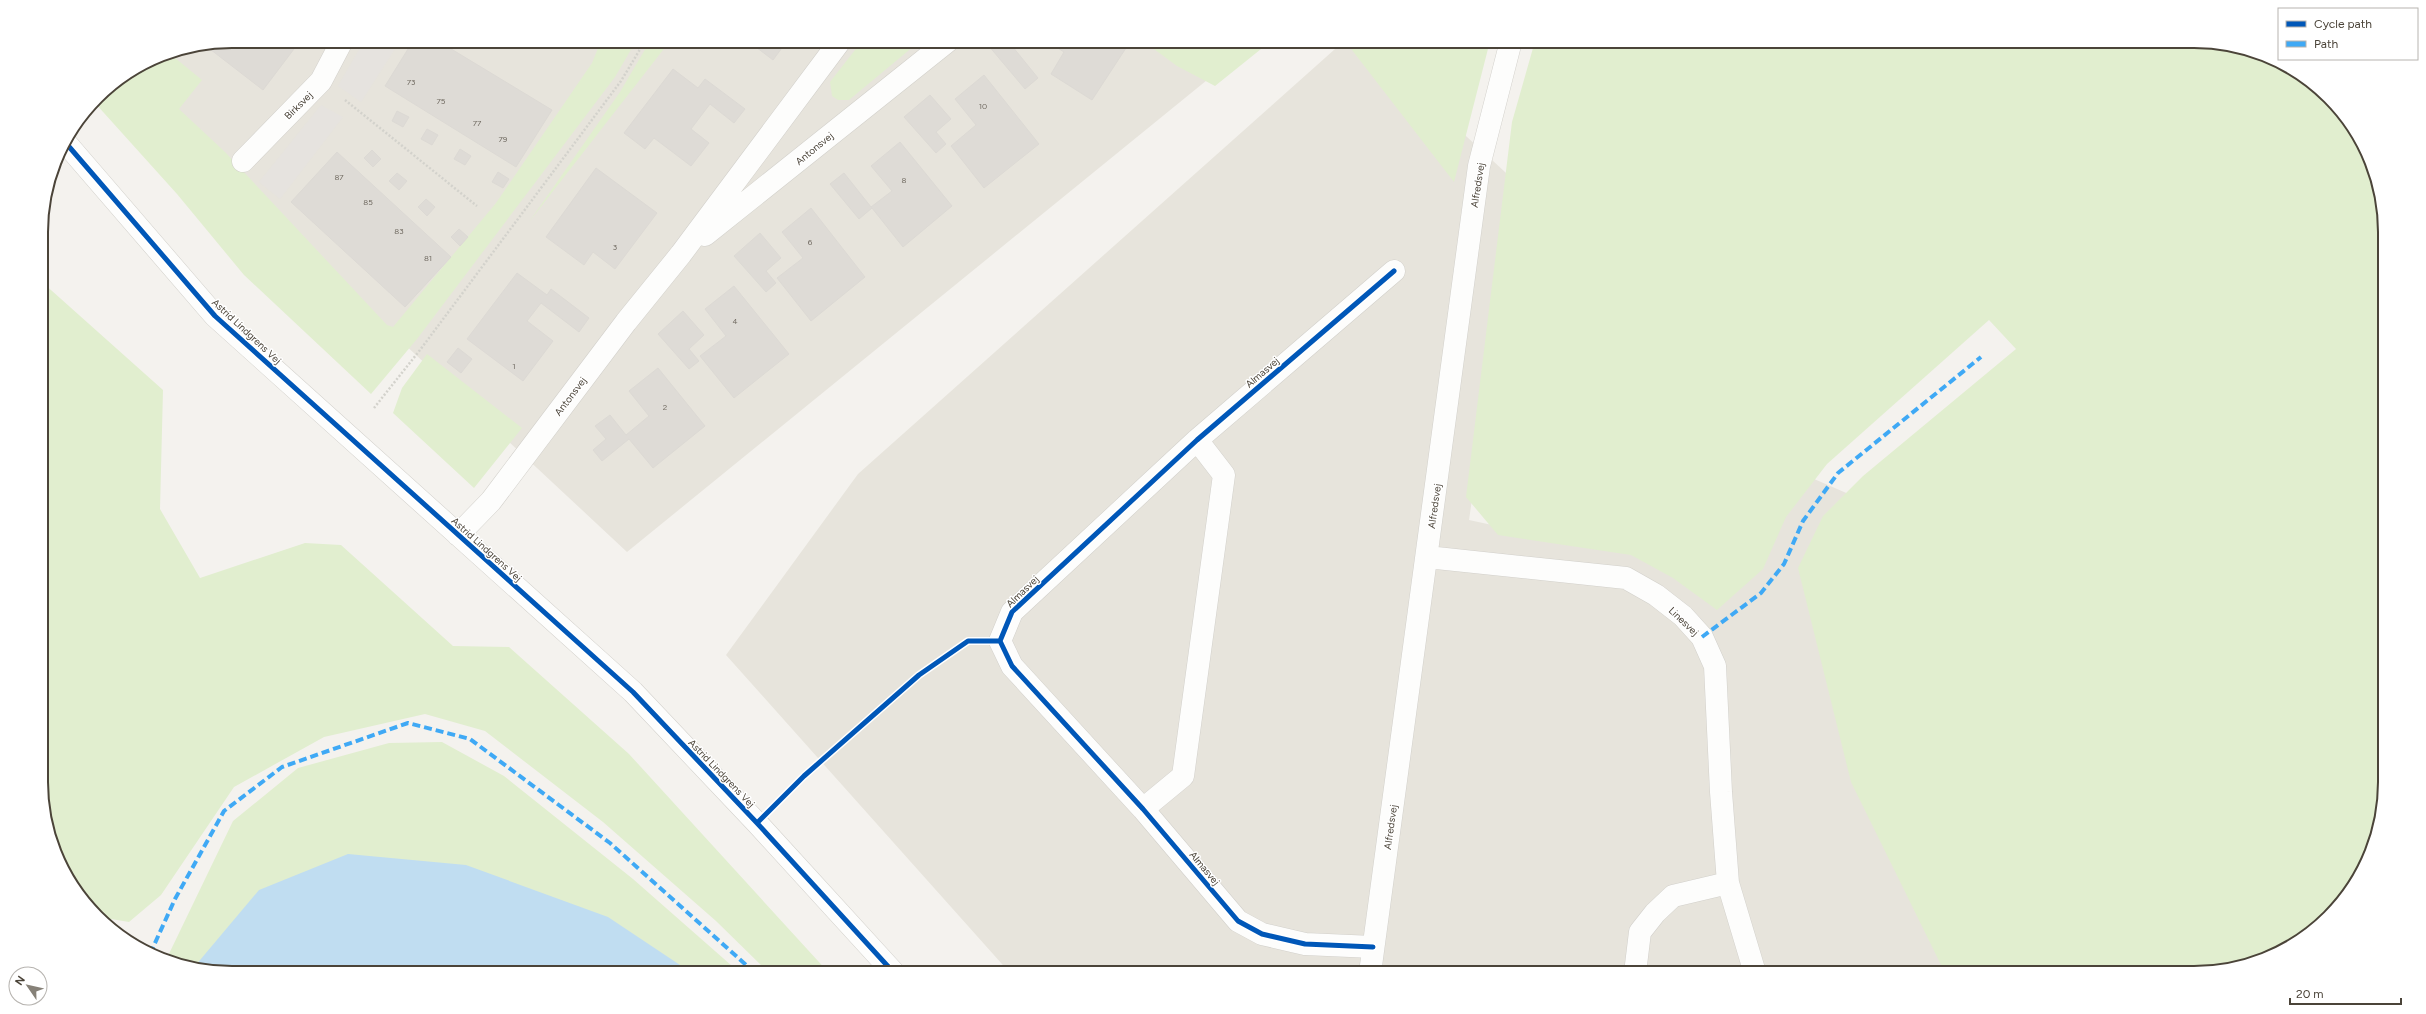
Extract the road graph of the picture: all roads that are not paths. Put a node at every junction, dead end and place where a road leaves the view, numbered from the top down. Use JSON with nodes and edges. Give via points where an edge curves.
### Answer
{"nodes":[{"id":1,"x":338,"y":48,"type":"edge"},
{"id":2,"x":835,"y":48,"type":"edge"},
{"id":3,"x":939,"y":48,"type":"edge"},
{"id":4,"x":1509,"y":48,"type":"edge"},
{"id":5,"x":69,"y":147,"type":"edge"},
{"id":6,"x":243,"y":161,"type":"dead end"},
{"id":7,"x":680,"y":254,"type":"junction"},
{"id":8,"x":1394,"y":271,"type":"dead end"},
{"id":9,"x":1197,"y":440,"type":"junction"},
{"id":10,"x":458,"y":535,"type":"junction"},
{"id":11,"x":1427,"y":557,"type":"junction"},
{"id":12,"x":1143,"y":809,"type":"junction"},
{"id":13,"x":1728,"y":883,"type":"junction"},
{"id":14,"x":1374,"y":948,"type":"junction"},
{"id":15,"x":888,"y":966,"type":"edge"},
{"id":16,"x":1371,"y":966,"type":"edge"},
{"id":17,"x":1636,"y":966,"type":"edge"},
{"id":18,"x":1753,"y":966,"type":"edge"}],
"edges":[{"from":1,"to":6,"type":"street","name":"Birksvej","via":[[321,81]]},
{"from":2,"to":7,"type":"street","name":"Antonsvej"},
{"from":3,"to":7,"type":"street","name":"Antonsvej"},
{"from":4,"to":11,"type":"street","name":"Alfredsvej","via":[[1479,166]]},
{"from":5,"to":10,"type":"street","name":"Astrid Lindgrens Vej","via":[[215,316]]},
{"from":7,"to":10,"type":"street","name":"Antonsvej","via":[[491,500]]},
{"from":8,"to":9,"type":"street","name":"Almasvej"},
{"from":9,"to":12,"type":"street","via":[[1224,476],[1183,776]]},
{"from":9,"to":12,"type":"street","name":"Almasvej","via":[[1012,612],[1000,641],[1012,666]]},
{"from":10,"to":15,"type":"street","name":"Astrid Lindgrens Vej","via":[[633,692]]},
{"from":11,"to":13,"type":"street","name":"Linesvej","via":[[1626,578],[1656,595],[1683,616],[1702,637],[1715,666]]},
{"from":11,"to":14,"type":"street","name":"Alfredsvej"},
{"from":12,"to":14,"type":"street","name":"Almasvej","via":[[1238,920],[1262,934],[1305,944]]},
{"from":13,"to":17,"type":"street","via":[[1673,896],[1640,932]]},
{"from":13,"to":18,"type":"street","name":"Linesvej"},
{"from":14,"to":16,"type":"street","name":"Alfredsvej"}]}
